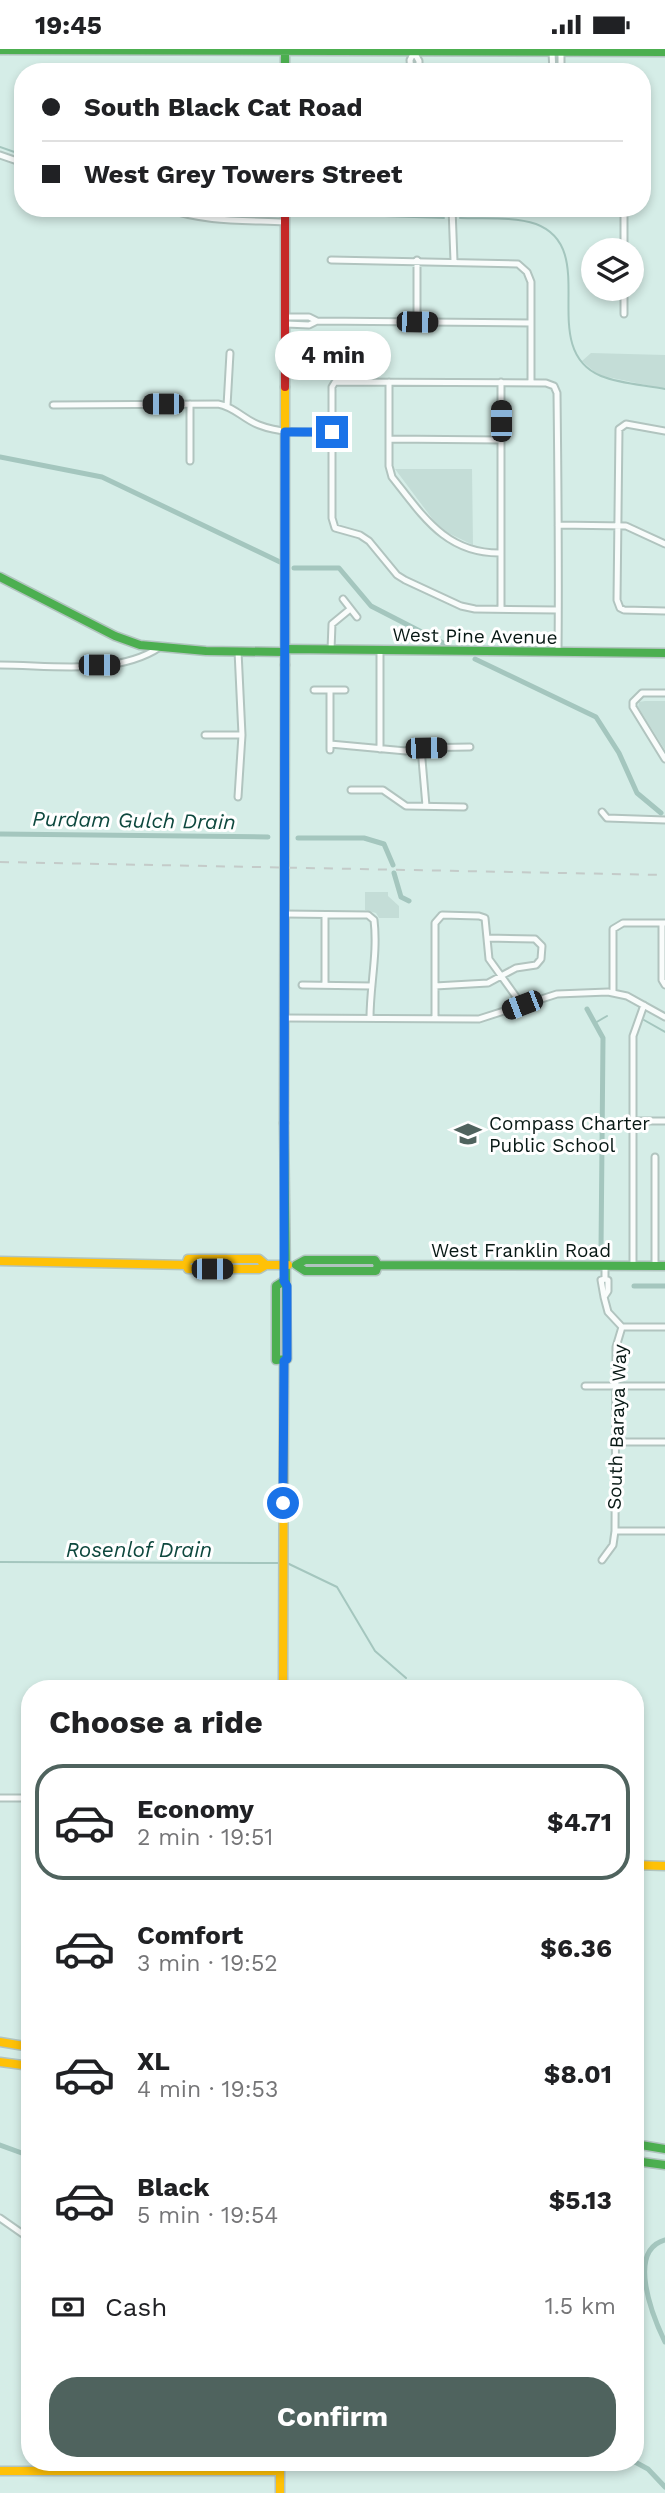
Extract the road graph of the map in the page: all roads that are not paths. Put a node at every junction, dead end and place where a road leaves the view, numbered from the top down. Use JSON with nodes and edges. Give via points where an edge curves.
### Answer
{"nodes":[{"id":1,"x":0,"y":50,"type":"edge"},
{"id":2,"x":13,"y":50,"type":"edge"},
{"id":3,"x":617,"y":50,"type":"edge"},
{"id":4,"x":285,"y":51,"type":"edge"},
{"id":5,"x":416,"y":51,"type":"edge"},
{"id":6,"x":557,"y":52,"type":"junction"},
{"id":7,"x":665,"y":52,"type":"edge"},
{"id":8,"x":555,"y":63,"type":"edge"},
{"id":9,"x":559,"y":63,"type":"edge"},
{"id":10,"x":201,"y":217,"type":"edge"},
{"id":11,"x":285,"y":217,"type":"edge"},
{"id":12,"x":453,"y":217,"type":"edge"},
{"id":13,"x":624,"y":217,"type":"edge"},
{"id":14,"x":285,"y":222,"type":"junction"},
{"id":15,"x":624,"y":238,"type":"edge"},
{"id":16,"x":331,"y":260,"type":"dead end"},
{"id":17,"x":417,"y":260,"type":"junction"},
{"id":18,"x":454,"y":261,"type":"junction"},
{"id":19,"x":624,"y":301,"type":"edge"},
{"id":20,"x":624,"y":314,"type":"dead end"},
{"id":21,"x":286,"y":321,"type":"junction"},
{"id":22,"x":417,"y":322,"type":"junction"},
{"id":23,"x":531,"y":323,"type":"junction"},
{"id":24,"x":230,"y":353,"type":"dead end"},
{"id":25,"x":389,"y":381,"type":"junction"},
{"id":26,"x":501,"y":382,"type":"junction"},
{"id":27,"x":531,"y":383,"type":"junction"},
{"id":28,"x":190,"y":404,"type":"junction"},
{"id":29,"x":53,"y":405,"type":"dead end"},
{"id":30,"x":228,"y":406,"type":"junction"},
{"id":31,"x":665,"y":431,"type":"edge"},
{"id":32,"x":285,"y":432,"type":"junction"},
{"id":33,"x":332,"y":432,"type":"junction"},
{"id":34,"x":389,"y":439,"type":"junction"},
{"id":35,"x":501,"y":440,"type":"junction"},
{"id":36,"x":190,"y":461,"type":"dead end"},
{"id":37,"x":558,"y":525,"type":"junction"},
{"id":38,"x":617,"y":526,"type":"junction"},
{"id":39,"x":665,"y":544,"type":"edge"},
{"id":40,"x":501,"y":553,"type":"junction"},
{"id":41,"x":0,"y":577,"type":"edge"},
{"id":42,"x":343,"y":599,"type":"dead end"},
{"id":43,"x":349,"y":610,"type":"junction"},
{"id":44,"x":501,"y":610,"type":"junction"},
{"id":45,"x":558,"y":610,"type":"junction"},
{"id":46,"x":665,"y":611,"type":"edge"},
{"id":47,"x":358,"y":617,"type":"dead end"},
{"id":48,"x":160,"y":647,"type":"junction"},
{"id":49,"x":286,"y":650,"type":"junction"},
{"id":50,"x":331,"y":650,"type":"junction"},
{"id":51,"x":380,"y":650,"type":"junction"},
{"id":52,"x":238,"y":651,"type":"junction"},
{"id":53,"x":558,"y":652,"type":"junction"},
{"id":54,"x":665,"y":653,"type":"edge"},
{"id":55,"x":0,"y":665,"type":"edge"},
{"id":56,"x":314,"y":689,"type":"dead end"},
{"id":57,"x":330,"y":689,"type":"junction"},
{"id":58,"x":345,"y":690,"type":"dead end"},
{"id":59,"x":665,"y":693,"type":"edge"},
{"id":60,"x":205,"y":735,"type":"dead end"},
{"id":61,"x":242,"y":735,"type":"junction"},
{"id":62,"x":470,"y":747,"type":"dead end"},
{"id":63,"x":421,"y":748,"type":"junction"},
{"id":64,"x":380,"y":749,"type":"junction"},
{"id":65,"x":665,"y":759,"type":"edge"},
{"id":66,"x":351,"y":790,"type":"dead end"},
{"id":67,"x":238,"y":797,"type":"dead end"},
{"id":68,"x":426,"y":806,"type":"junction"},
{"id":69,"x":464,"y":807,"type":"dead end"},
{"id":70,"x":602,"y":812,"type":"dead end"},
{"id":71,"x":665,"y":820,"type":"edge"},
{"id":72,"x":285,"y":914,"type":"junction"},
{"id":73,"x":326,"y":915,"type":"junction"},
{"id":74,"x":663,"y":923,"type":"edge"},
{"id":75,"x":487,"y":938,"type":"junction"},
{"id":76,"x":502,"y":978,"type":"junction"},
{"id":77,"x":302,"y":985,"type":"dead end"},
{"id":78,"x":325,"y":985,"type":"junction"},
{"id":79,"x":665,"y":985,"type":"edge"},
{"id":80,"x":372,"y":986,"type":"junction"},
{"id":81,"x":435,"y":986,"type":"junction"},
{"id":82,"x":613,"y":992,"type":"junction"},
{"id":83,"x":522,"y":1005,"type":"junction"},
{"id":84,"x":644,"y":1005,"type":"junction"},
{"id":85,"x":665,"y":1017,"type":"edge"},
{"id":86,"x":285,"y":1018,"type":"junction"},
{"id":87,"x":370,"y":1018,"type":"junction"},
{"id":88,"x":435,"y":1018,"type":"junction"},
{"id":89,"x":633,"y":1121,"type":"junction"},
{"id":90,"x":665,"y":1121,"type":"edge"},
{"id":91,"x":655,"y":1157,"type":"dead end"},
{"id":92,"x":0,"y":1261,"type":"edge"},
{"id":93,"x":284,"y":1265,"type":"junction"},
{"id":94,"x":605,"y":1265,"type":"junction"},
{"id":95,"x":633,"y":1266,"type":"junction"},
{"id":96,"x":655,"y":1266,"type":"junction"},
{"id":97,"x":665,"y":1266,"type":"edge"},
{"id":98,"x":621,"y":1327,"type":"junction"},
{"id":99,"x":665,"y":1327,"type":"edge"},
{"id":100,"x":585,"y":1386,"type":"dead end"},
{"id":101,"x":616,"y":1386,"type":"junction"},
{"id":102,"x":665,"y":1386,"type":"edge"},
{"id":103,"x":615,"y":1442,"type":"junction"},
{"id":104,"x":665,"y":1442,"type":"edge"},
{"id":105,"x":615,"y":1531,"type":"junction"},
{"id":106,"x":665,"y":1531,"type":"edge"},
{"id":107,"x":602,"y":1560,"type":"dead end"},
{"id":108,"x":283,"y":1680,"type":"edge"},
{"id":109,"x":0,"y":1798,"type":"edge"},
{"id":110,"x":21,"y":1798,"type":"edge"},
{"id":111,"x":644,"y":1865,"type":"edge"},
{"id":112,"x":665,"y":1866,"type":"edge"},
{"id":113,"x":0,"y":2042,"type":"edge"},
{"id":114,"x":21,"y":2046,"type":"edge"},
{"id":115,"x":0,"y":2062,"type":"edge"},
{"id":116,"x":21,"y":2065,"type":"edge"},
{"id":117,"x":644,"y":2143,"type":"edge"},
{"id":118,"x":665,"y":2146,"type":"edge"},
{"id":119,"x":644,"y":2162,"type":"edge"},
{"id":120,"x":665,"y":2165,"type":"edge"},
{"id":121,"x":0,"y":2218,"type":"edge"},
{"id":122,"x":21,"y":2233,"type":"edge"},
{"id":123,"x":0,"y":2471,"type":"edge"},
{"id":124,"x":21,"y":2471,"type":"edge"},
{"id":125,"x":280,"y":2471,"type":"edge"},
{"id":126,"x":280,"y":2493,"type":"edge"}],
"edges":[{"from":1,"to":2,"type":"main road"},
{"from":2,"to":4,"type":"main road"},
{"from":3,"to":6,"type":"main road"},
{"from":3,"to":7,"type":"main road"},
{"from":4,"to":5,"type":"main road"},
{"from":5,"to":6,"type":"main road"},
{"from":6,"to":8,"type":"street"},
{"from":6,"to":9,"type":"street"},
{"from":10,"to":14,"type":"street"},
{"from":11,"to":14,"type":"main road"},
{"from":12,"to":18,"type":"street"},
{"from":13,"to":15,"type":"street"},
{"from":14,"to":21,"type":"main road"},
{"from":16,"to":17,"type":"street"},
{"from":17,"to":18,"type":"street"},
{"from":17,"to":22,"type":"street"},
{"from":18,"to":23,"type":"street","via":[[512,263],[524,268],[531,282]]},
{"from":19,"to":20,"type":"street"},
{"from":21,"to":22,"type":"street","via":[[309,317],[317,321]]},
{"from":21,"to":32,"type":"main road"},
{"from":22,"to":23,"type":"street"},
{"from":23,"to":27,"type":"street"},
{"from":24,"to":30,"type":"street"},
{"from":25,"to":26,"type":"street"},
{"from":25,"to":33,"type":"street","via":[[335,382]]},
{"from":25,"to":34,"type":"street"},
{"from":26,"to":27,"type":"street"},
{"from":26,"to":35,"type":"street"},
{"from":27,"to":37,"type":"street","via":[[554,386],[557,393]]},
{"from":28,"to":29,"type":"street"},
{"from":28,"to":30,"type":"street"},
{"from":28,"to":36,"type":"street"},
{"from":30,"to":32,"type":"street","via":[[255,423]]},
{"from":31,"to":38,"type":"street","via":[[622,425],[618,434]]},
{"from":32,"to":33,"type":"street"},
{"from":32,"to":49,"type":"main road"},
{"from":33,"to":44,"type":"street","via":[[335,528],[369,541],[397,575],[412,584],[468,608]]},
{"from":34,"to":35,"type":"street"},
{"from":34,"to":40,"type":"street","via":[[392,477],[431,527],[478,552]]},
{"from":35,"to":40,"type":"street"},
{"from":37,"to":38,"type":"street"},
{"from":37,"to":45,"type":"street"},
{"from":38,"to":39,"type":"street"},
{"from":38,"to":46,"type":"street","via":[[620,608]]},
{"from":40,"to":44,"type":"street"},
{"from":41,"to":48,"type":"main road","name":"West Pine Avenue","via":[[115,636]]},
{"from":42,"to":43,"type":"street"},
{"from":43,"to":47,"type":"street"},
{"from":43,"to":50,"type":"street","via":[[332,624]]},
{"from":44,"to":45,"type":"street"},
{"from":45,"to":53,"type":"street"},
{"from":48,"to":52,"type":"main road","name":"West Pine Avenue"},
{"from":48,"to":55,"type":"street","via":[[144,658],[119,665]]},
{"from":49,"to":50,"type":"main road","name":"West Pine Avenue"},
{"from":49,"to":52,"type":"main road","name":"West Pine Avenue"},
{"from":49,"to":72,"type":"main road"},
{"from":50,"to":51,"type":"main road","name":"West Pine Avenue"},
{"from":51,"to":53,"type":"main road","name":"West Pine Avenue"},
{"from":51,"to":64,"type":"street"},
{"from":52,"to":61,"type":"street"},
{"from":53,"to":54,"type":"main road","name":"West Pine Avenue"},
{"from":56,"to":57,"type":"street"},
{"from":57,"to":58,"type":"street"},
{"from":57,"to":64,"type":"street","via":[[330,747]]},
{"from":59,"to":65,"type":"street","via":[[642,693],[634,698],[633,707]]},
{"from":60,"to":61,"type":"street"},
{"from":61,"to":67,"type":"street"},
{"from":62,"to":63,"type":"street"},
{"from":63,"to":64,"type":"street"},
{"from":63,"to":68,"type":"street"},
{"from":66,"to":68,"type":"street","via":[[383,790],[406,806]]},
{"from":68,"to":69,"type":"street"},
{"from":70,"to":71,"type":"street","via":[[615,820]]},
{"from":72,"to":73,"type":"street"},
{"from":72,"to":86,"type":"main road"},
{"from":73,"to":78,"type":"street"},
{"from":73,"to":80,"type":"street","via":[[372,918]]},
{"from":74,"to":79,"type":"street"},
{"from":74,"to":82,"type":"street","via":[[616,926],[612,932]]},
{"from":75,"to":76,"type":"street","via":[[489,959]]},
{"from":75,"to":76,"type":"street","via":[[540,942],[536,965],[516,968]]},
{"from":75,"to":81,"type":"street","via":[[485,918],[438,917]]},
{"from":76,"to":81,"type":"street","via":[[472,986]]},
{"from":76,"to":83,"type":"street"},
{"from":77,"to":78,"type":"street"},
{"from":78,"to":80,"type":"street"},
{"from":80,"to":87,"type":"street"},
{"from":81,"to":88,"type":"street"},
{"from":82,"to":83,"type":"street","via":[[557,994]]},
{"from":82,"to":84,"type":"street"},
{"from":83,"to":88,"type":"street","via":[[479,1019]]},
{"from":84,"to":85,"type":"street"},
{"from":84,"to":89,"type":"street","via":[[633,1035]]},
{"from":86,"to":87,"type":"street"},
{"from":86,"to":93,"type":"main road"},
{"from":87,"to":88,"type":"street"},
{"from":89,"to":90,"type":"street"},
{"from":89,"to":95,"type":"street"},
{"from":91,"to":96,"type":"street"},
{"from":92,"to":93,"type":"main road","name":"West Franklin Road","via":[[186,1265],[188,1259],[259,1259],[266,1265]]},
{"from":93,"to":94,"type":"main road","name":"West Franklin Road","via":[[305,1260],[375,1260],[378,1265]]},
{"from":93,"to":108,"type":"main road","via":[[284,1281],[276,1286],[276,1360],[284,1361]]},
{"from":94,"to":95,"type":"main road","name":"West Franklin Road"},
{"from":94,"to":98,"type":"street","name":"South Baraya Way","via":[[601,1291],[608,1312]]},
{"from":95,"to":96,"type":"main road","name":"West Franklin Road"},
{"from":96,"to":97,"type":"main road","name":"West Franklin Road"},
{"from":98,"to":99,"type":"street"},
{"from":98,"to":101,"type":"street","name":"South Baraya Way"},
{"from":100,"to":101,"type":"street"},
{"from":101,"to":102,"type":"street"},
{"from":101,"to":103,"type":"street","name":"South Baraya Way"},
{"from":103,"to":104,"type":"street"},
{"from":103,"to":105,"type":"street","name":"South Baraya Way"},
{"from":105,"to":106,"type":"street"},
{"from":105,"to":107,"type":"street","name":"South Baraya Way","via":[[613,1545]]},
{"from":109,"to":110,"type":"street"},
{"from":111,"to":112,"type":"main road"},
{"from":113,"to":114,"type":"main road"},
{"from":115,"to":116,"type":"main road"},
{"from":117,"to":118,"type":"main road"},
{"from":119,"to":120,"type":"main road"},
{"from":121,"to":122,"type":"street"},
{"from":123,"to":124,"type":"main road"},
{"from":125,"to":126,"type":"main road"}]}
